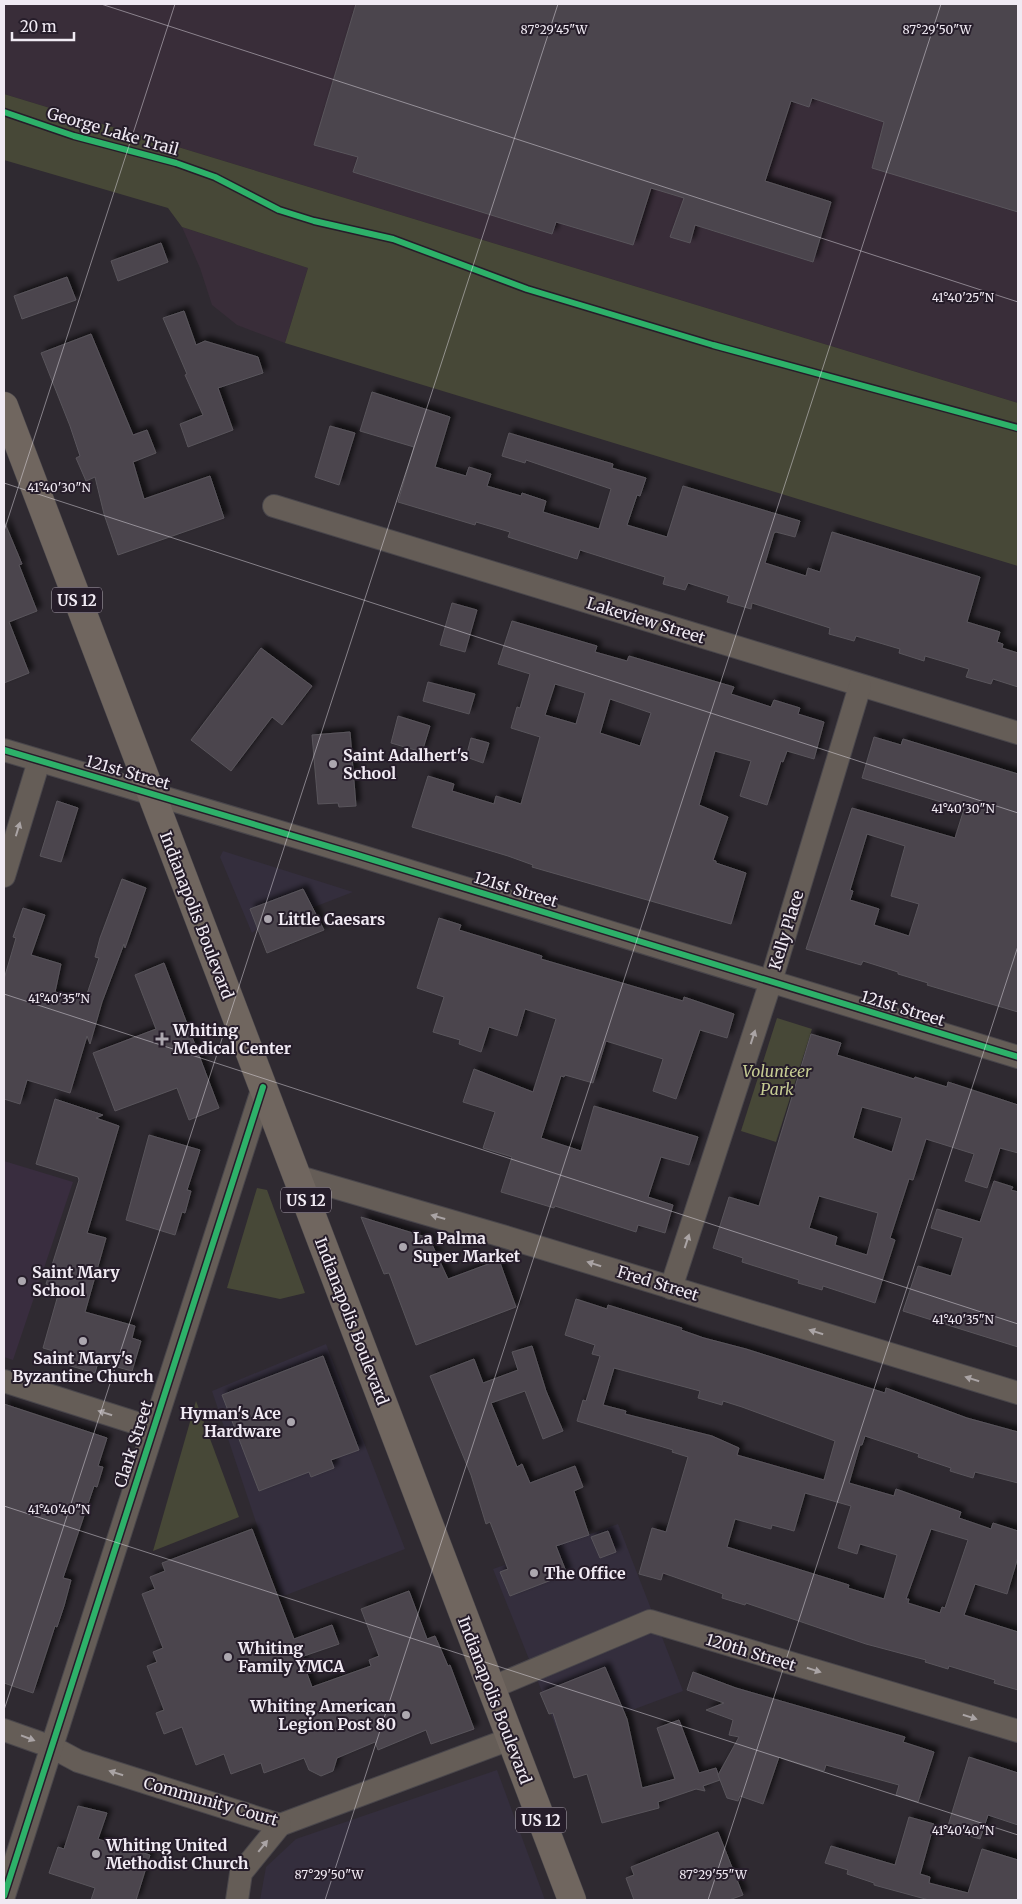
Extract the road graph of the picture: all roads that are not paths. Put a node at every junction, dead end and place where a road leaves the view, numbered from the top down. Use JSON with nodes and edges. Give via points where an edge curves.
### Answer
{"nodes":[{"id":1,"x":4,"y":406,"type":"edge"},
{"id":2,"x":274,"y":506,"type":"dead end"},
{"id":3,"x":860,"y":686,"type":"junction"},
{"id":4,"x":1018,"y":733,"type":"edge"},
{"id":5,"x":4,"y":750,"type":"edge"},
{"id":6,"x":39,"y":761,"type":"junction"},
{"id":7,"x":151,"y":793,"type":"junction"},
{"id":8,"x":4,"y":876,"type":"edge"},
{"id":9,"x":771,"y":981,"type":"junction"},
{"id":10,"x":1018,"y":1058,"type":"edge"},
{"id":11,"x":262,"y":1087,"type":"junction"},
{"id":12,"x":296,"y":1176,"type":"junction"},
{"id":13,"x":672,"y":1288,"type":"junction"},
{"id":14,"x":4,"y":1381,"type":"edge"},
{"id":15,"x":1018,"y":1394,"type":"edge"},
{"id":16,"x":152,"y":1428,"type":"junction"},
{"id":17,"x":491,"y":1688,"type":"junction"},
{"id":18,"x":4,"y":1730,"type":"edge"},
{"id":19,"x":1018,"y":1731,"type":"edge"},
{"id":20,"x":510,"y":1739,"type":"junction"},
{"id":21,"x":52,"y":1747,"type":"junction"},
{"id":22,"x":280,"y":1825,"type":"junction"},
{"id":23,"x":4,"y":1896,"type":"edge"},
{"id":24,"x":237,"y":1900,"type":"edge"},
{"id":25,"x":572,"y":1900,"type":"edge"}],
"edges":[{"from":1,"to":7,"type":"main road","name":"Indianapolis Boulevard","number":"US 12"},
{"from":2,"to":3,"type":"street","name":"Lakeview Street"},
{"from":3,"to":4,"type":"street","name":"Lakeview Street"},
{"from":3,"to":9,"type":"street","name":"Kelly Place"},
{"from":5,"to":6,"type":"street","name":"121st Street"},
{"from":6,"to":7,"type":"street","name":"121st Street"},
{"from":8,"to":6,"type":"street","one_way":true},
{"from":7,"to":9,"type":"street","name":"121st Street"},
{"from":7,"to":11,"type":"main road","name":"Indianapolis Boulevard","number":"US 12"},
{"from":9,"to":10,"type":"street","name":"121st Street"},
{"from":13,"to":9,"type":"street","name":"Kelly Place","one_way":true},
{"from":11,"to":12,"type":"main road","name":"Indianapolis Boulevard","number":"US 12"},
{"from":11,"to":16,"type":"street","name":"Clark Street"},
{"from":13,"to":12,"type":"street","name":"Fred Street","one_way":true},
{"from":12,"to":17,"type":"main road","name":"Indianapolis Boulevard","number":"US 12"},
{"from":15,"to":13,"type":"street","name":"Fred Street","one_way":true},
{"from":16,"to":14,"type":"street","one_way":true},
{"from":16,"to":21,"type":"street","name":"Clark Street"},
{"from":17,"to":19,"type":"street","name":"120th Street","one_way":true,"via":[[650,1621]]},
{"from":17,"to":20,"type":"main road","name":"Indianapolis Boulevard","number":"US 12"},
{"from":18,"to":21,"type":"street","name":"Community Court","one_way":true},
{"from":20,"to":22,"type":"street","name":"Community Court"},
{"from":20,"to":25,"type":"main road","name":"Indianapolis Boulevard","number":"US 12"},
{"from":22,"to":21,"type":"street","name":"Community Court","one_way":true,"via":[[78,1761]]},
{"from":21,"to":23,"type":"street","name":"Clark Street"},
{"from":24,"to":22,"type":"street","one_way":true,"via":[[241,1873]]}]}
